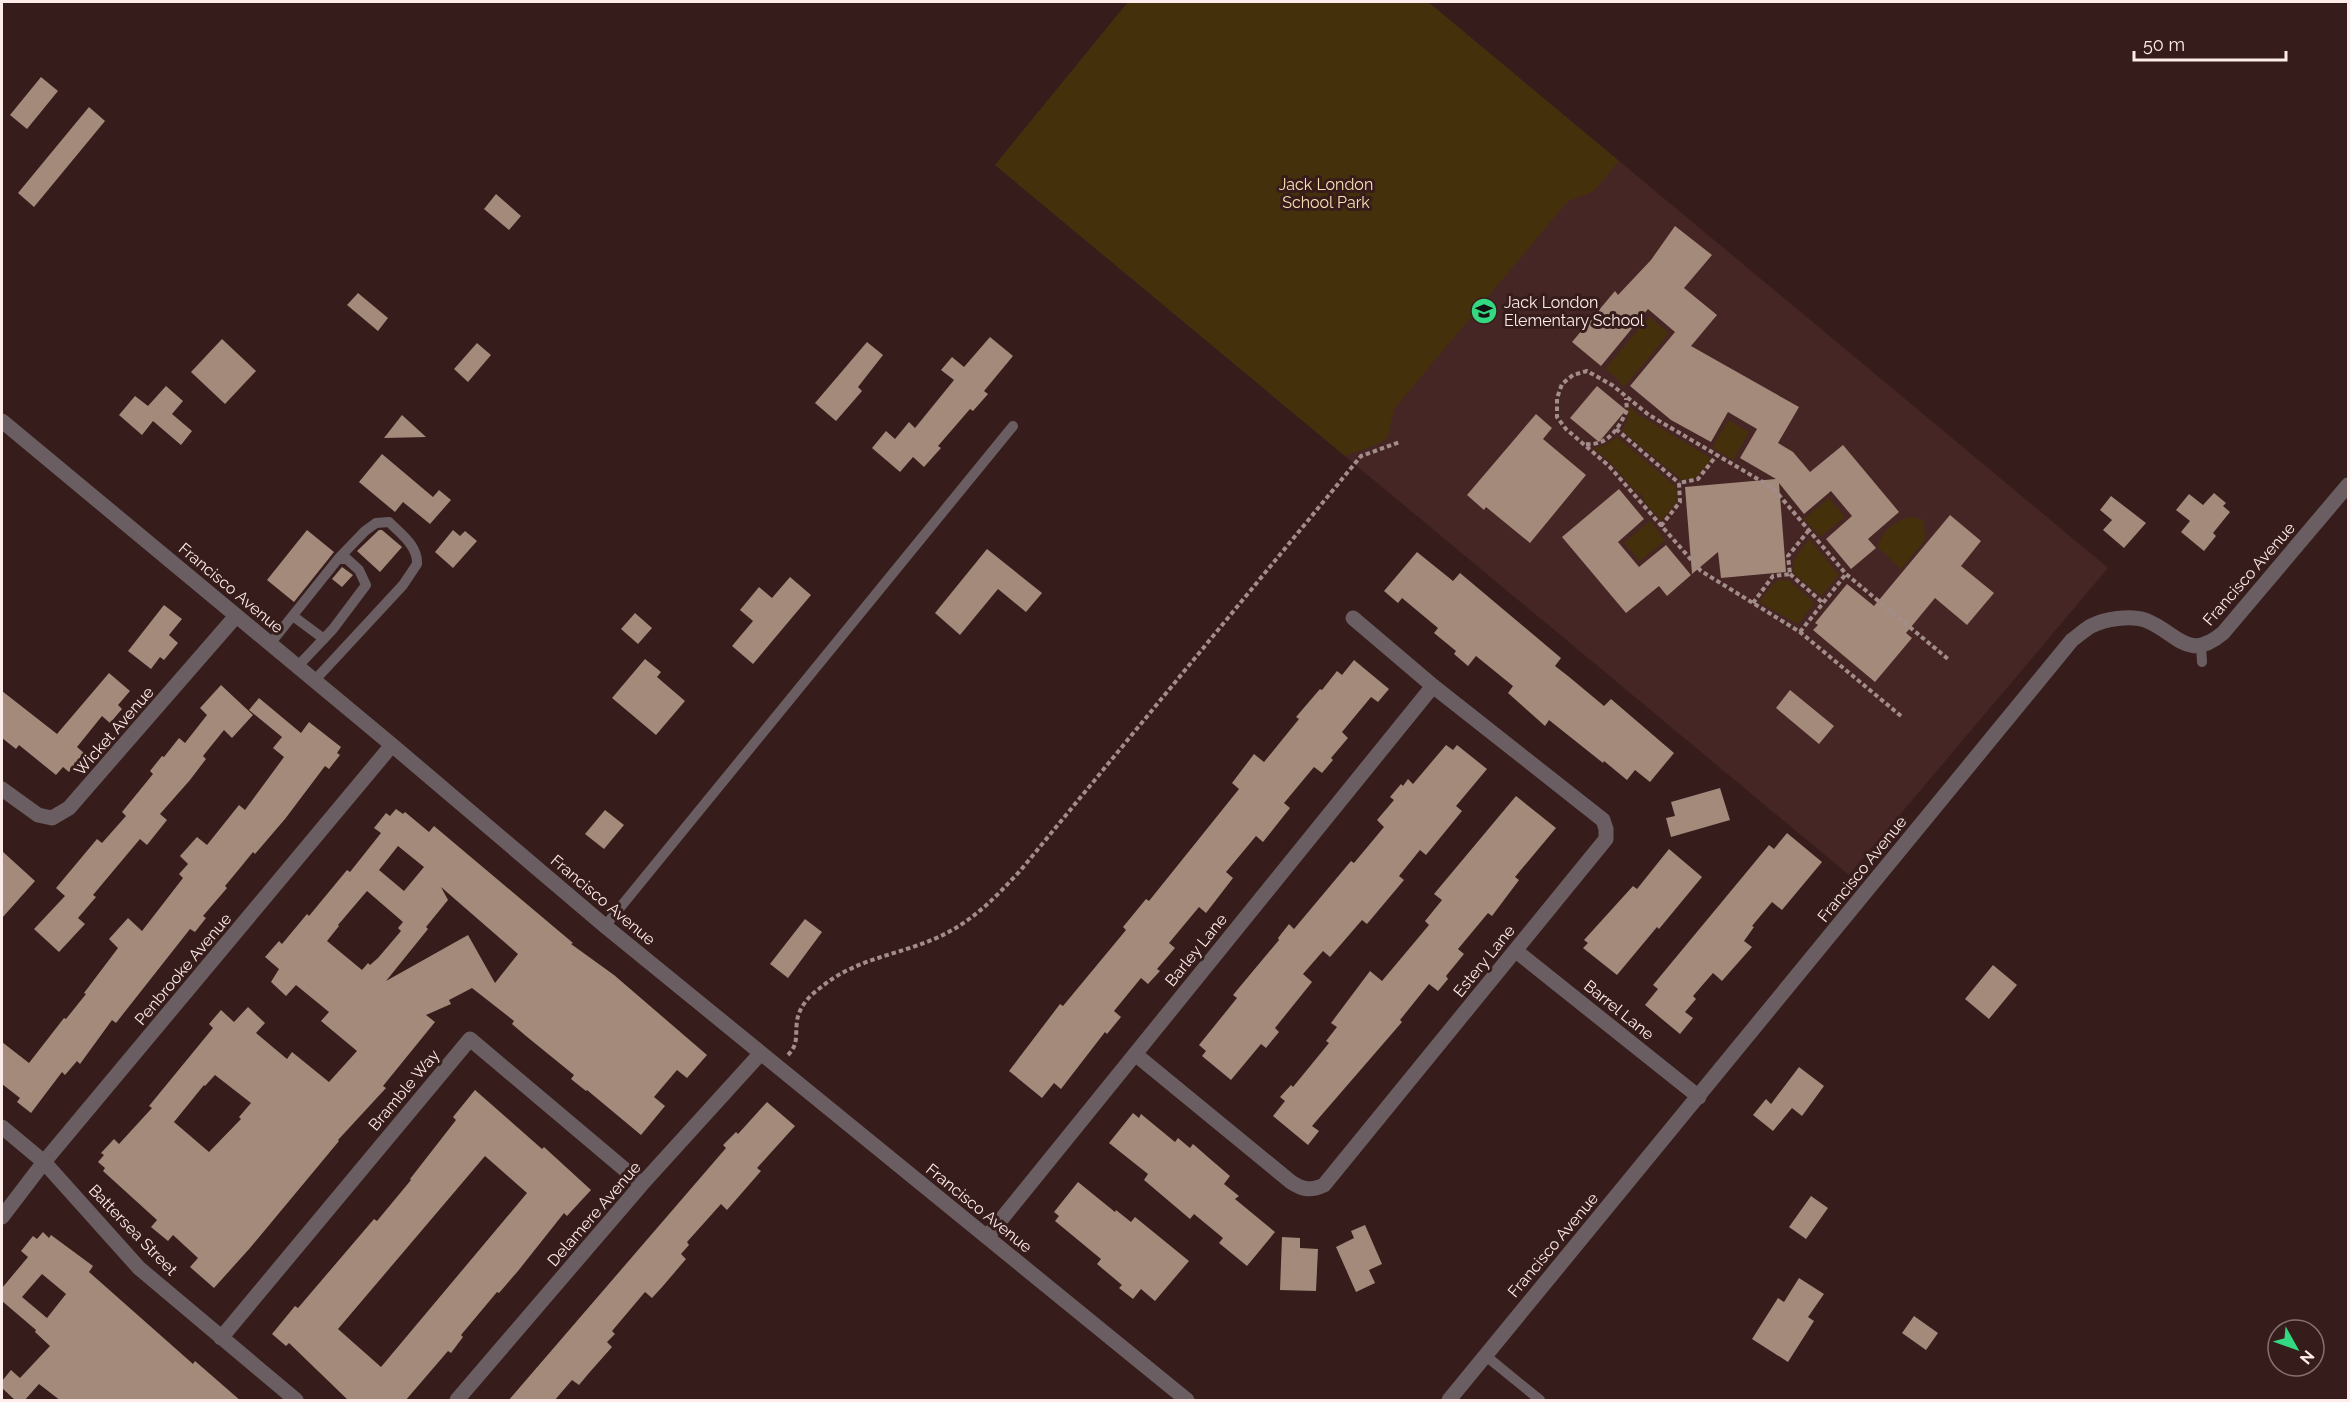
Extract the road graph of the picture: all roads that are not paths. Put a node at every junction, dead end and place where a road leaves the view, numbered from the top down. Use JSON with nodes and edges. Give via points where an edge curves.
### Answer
{"nodes":[{"id":1,"x":2,"y":421,"type":"edge"},
{"id":2,"x":1013,"y":426,"type":"dead end"},
{"id":3,"x":2349,"y":485,"type":"edge"},
{"id":4,"x":338,"y":559,"type":"junction"},
{"id":5,"x":236,"y":616,"type":"junction"},
{"id":6,"x":293,"y":616,"type":"junction"},
{"id":7,"x":1353,"y":618,"type":"dead end"},
{"id":8,"x":324,"y":639,"type":"junction"},
{"id":9,"x":270,"y":644,"type":"junction"},
{"id":10,"x":2201,"y":646,"type":"junction"},
{"id":11,"x":2202,"y":662,"type":"dead end"},
{"id":12,"x":297,"y":667,"type":"junction"},
{"id":13,"x":314,"y":681,"type":"junction"},
{"id":14,"x":1433,"y":686,"type":"junction"},
{"id":15,"x":392,"y":745,"type":"junction"},
{"id":16,"x":2,"y":789,"type":"edge"},
{"id":17,"x":605,"y":926,"type":"junction"},
{"id":18,"x":1516,"y":951,"type":"junction"},
{"id":19,"x":761,"y":1053,"type":"junction"},
{"id":20,"x":1135,"y":1054,"type":"junction"},
{"id":21,"x":1699,"y":1097,"type":"junction"},
{"id":22,"x":2,"y":1127,"type":"edge"},
{"id":23,"x":45,"y":1162,"type":"junction"},
{"id":24,"x":642,"y":1184,"type":"junction"},
{"id":25,"x":2,"y":1217,"type":"edge"},
{"id":26,"x":987,"y":1237,"type":"junction"},
{"id":27,"x":221,"y":1338,"type":"junction"},
{"id":28,"x":1486,"y":1356,"type":"junction"},
{"id":29,"x":296,"y":1401,"type":"edge"},
{"id":30,"x":457,"y":1401,"type":"edge"},
{"id":31,"x":1187,"y":1401,"type":"edge"},
{"id":32,"x":1449,"y":1401,"type":"edge"},
{"id":33,"x":1540,"y":1401,"type":"edge"}],
"edges":[{"from":1,"to":5,"type":"street","name":"Francisco Avenue"},
{"from":2,"to":17,"type":"lane"},
{"from":3,"to":10,"type":"street","name":"Francisco Avenue","via":[[2223,633]]},
{"from":4,"to":6,"type":"lane"},
{"from":4,"to":8,"type":"lane","via":[[346,559],[359,570],[366,585]]},
{"from":4,"to":13,"type":"lane","via":[[365,531],[385,521],[411,544],[417,564],[403,585]]},
{"from":5,"to":9,"type":"street","name":"Francisco Avenue"},
{"from":5,"to":16,"type":"street","name":"Wicket Avenue","via":[[69,808],[52,818],[38,815]]},
{"from":6,"to":8,"type":"lane"},
{"from":6,"to":9,"type":"lane"},
{"from":7,"to":14,"type":"street","name":"Estery Lane"},
{"from":8,"to":12,"type":"lane"},
{"from":9,"to":12,"type":"street","name":"Francisco Avenue"},
{"from":10,"to":11,"type":"lane"},
{"from":10,"to":21,"type":"street","name":"Francisco Avenue","via":[[2186,645],[2145,620],[2118,618],[2091,626],[2072,640]]},
{"from":12,"to":13,"type":"street","name":"Francisco Avenue"},
{"from":13,"to":15,"type":"street","name":"Francisco Avenue"},
{"from":14,"to":18,"type":"street","name":"Estery Lane","via":[[1603,820],[1606,829],[1606,839]]},
{"from":14,"to":20,"type":"street","name":"Barley Lane"},
{"from":15,"to":17,"type":"street","name":"Francisco Avenue"},
{"from":15,"to":23,"type":"street","name":"Penbrooke Avenue"},
{"from":17,"to":19,"type":"street","name":"Francisco Avenue"},
{"from":18,"to":20,"type":"street","name":"Estery Lane","via":[[1324,1185],[1314,1190],[1302,1189],[1292,1182]]},
{"from":18,"to":21,"type":"street","name":"Barrel Lane"},
{"from":19,"to":24,"type":"street","name":"Delamere Avenue"},
{"from":19,"to":26,"type":"street","name":"Francisco Avenue"},
{"from":20,"to":26,"type":"street","name":"Barley Lane"},
{"from":21,"to":28,"type":"street","name":"Francisco Avenue"},
{"from":22,"to":23,"type":"street","name":"Battersea Street"},
{"from":23,"to":25,"type":"street","name":"Penbrooke Avenue"},
{"from":23,"to":27,"type":"street","name":"Battersea Street","via":[[139,1268]]},
{"from":24,"to":27,"type":"street","name":"Bramble Way","via":[[470,1039]]},
{"from":24,"to":30,"type":"street","name":"Delamere Avenue"},
{"from":26,"to":31,"type":"street","name":"Francisco Avenue"},
{"from":27,"to":29,"type":"street","name":"Battersea Street"},
{"from":28,"to":32,"type":"street","name":"Francisco Avenue"},
{"from":28,"to":33,"type":"lane"}]}
